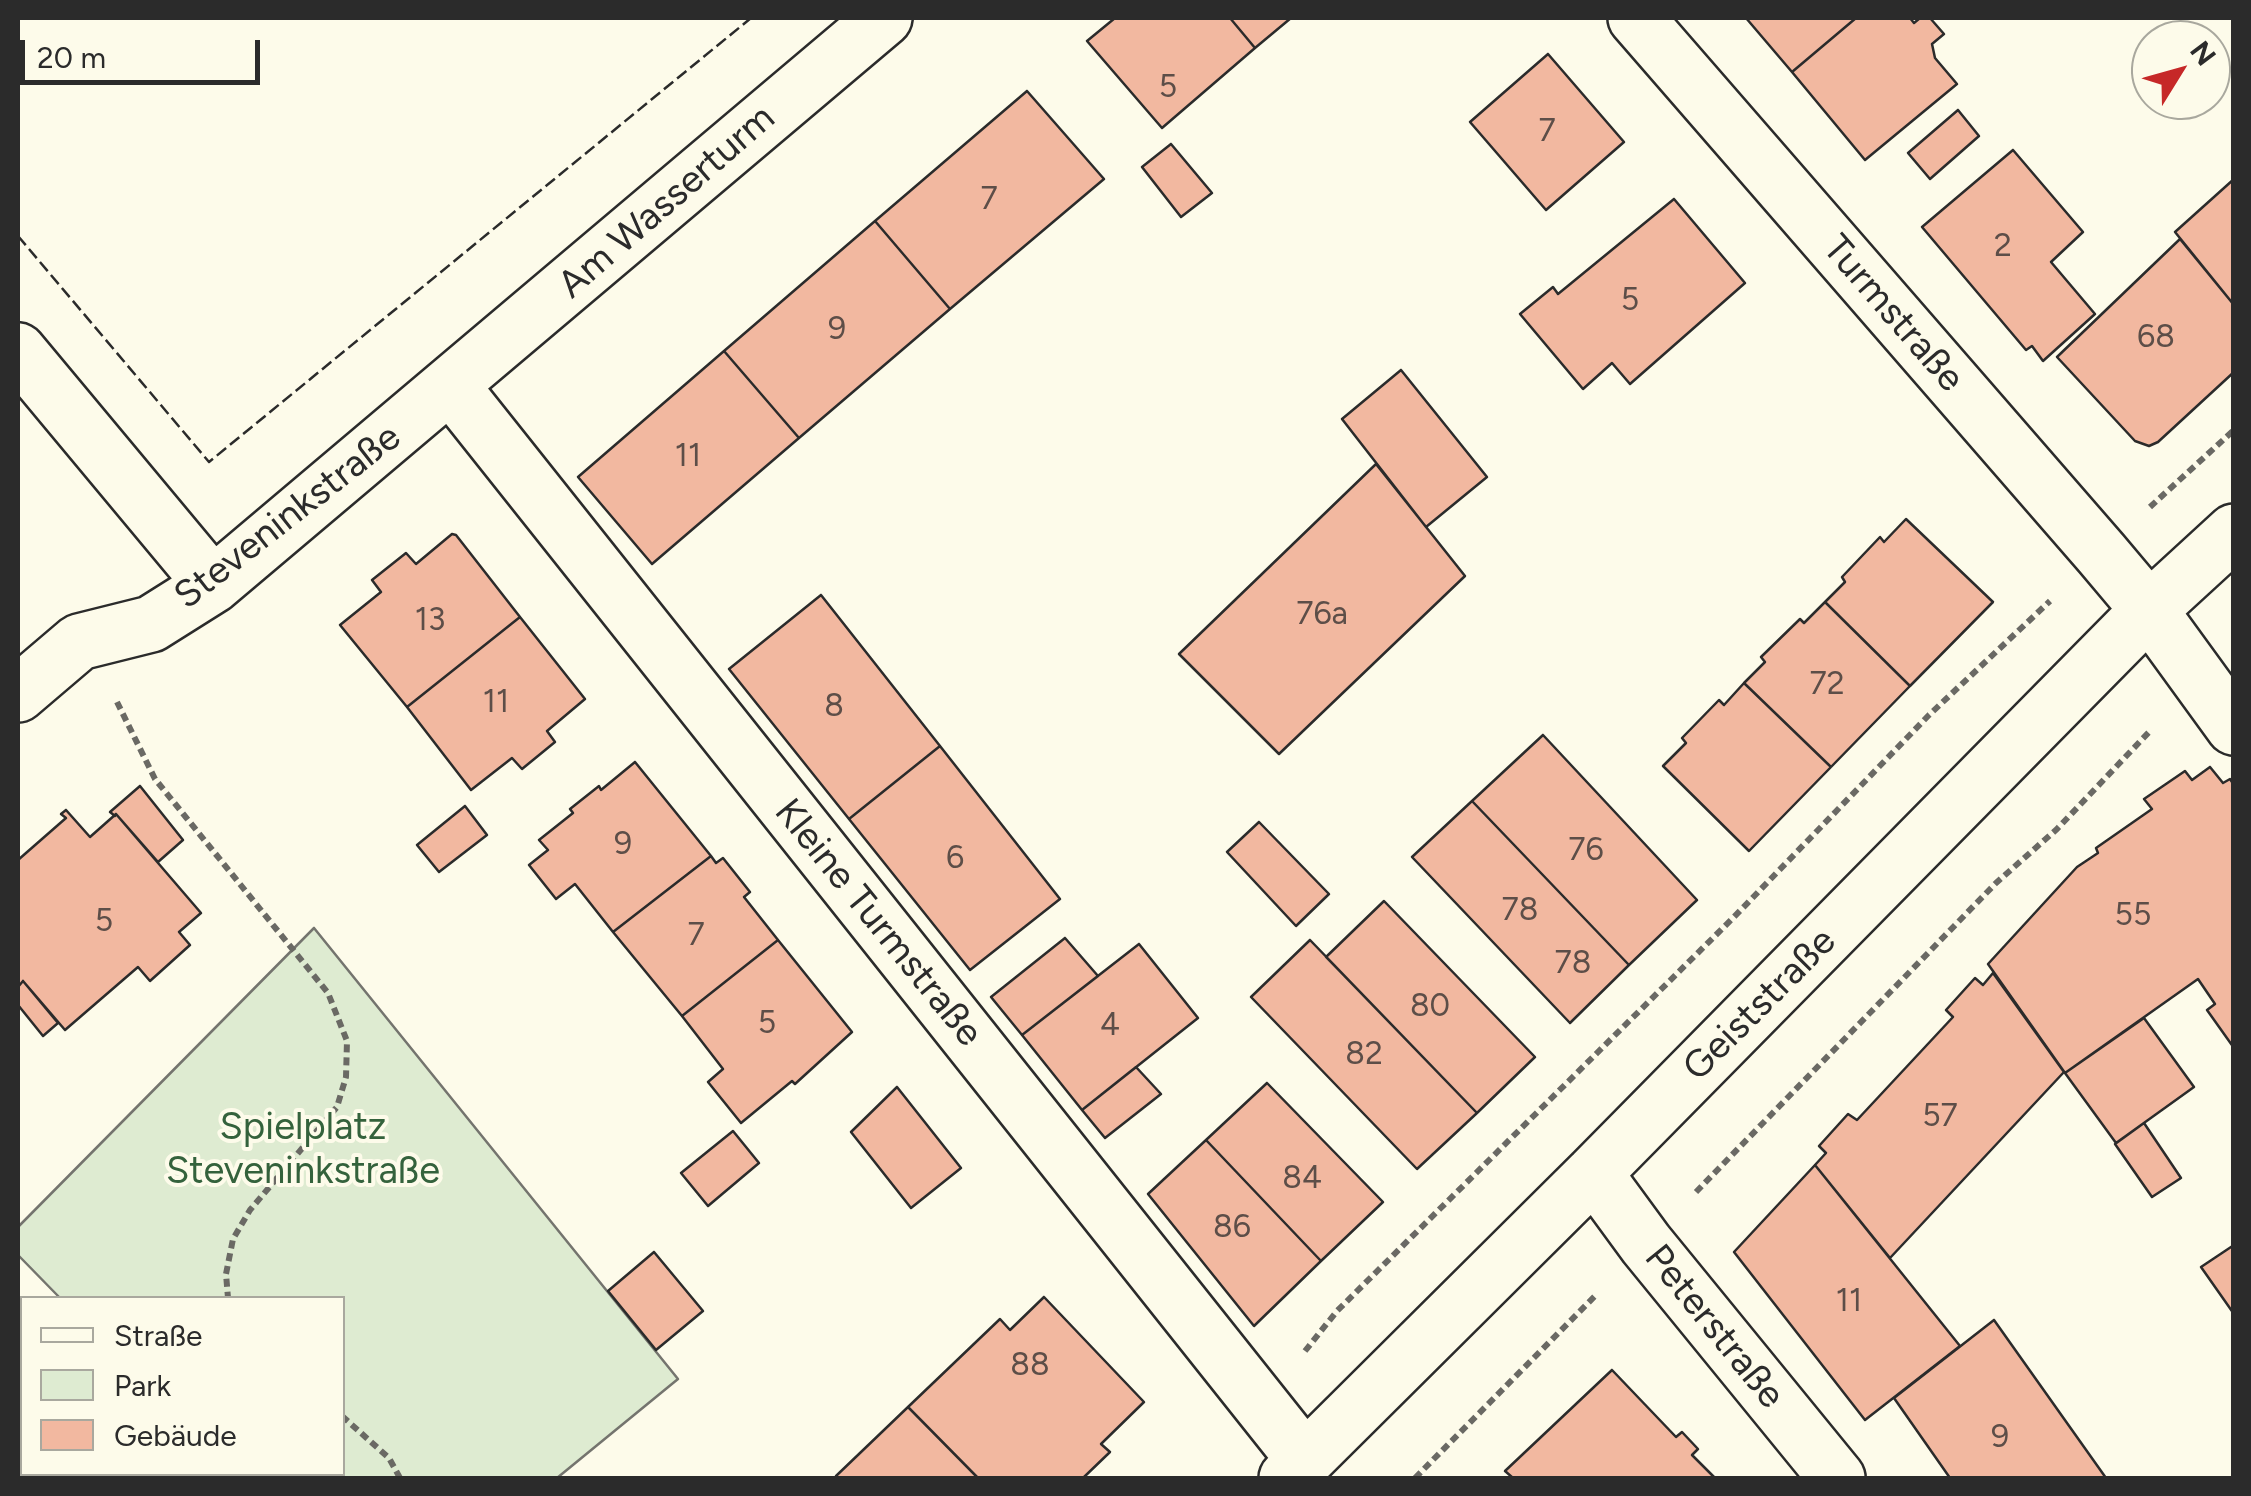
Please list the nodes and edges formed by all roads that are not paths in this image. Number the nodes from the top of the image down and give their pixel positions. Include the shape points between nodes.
1 (884, 18) edge
2 (1636, 18) edge
3 (18, 351) edge
4 (451, 386) junction
5 (2234, 532) edge
6 (213, 584) junction
7 (2149, 610) junction
8 (18, 694) edge
9 (2234, 727) edge
10 (1594, 1174) junction
11 (1296, 1469) edge
12 (1837, 1478) edge

1 - 4 street, Am Wasserturm
2 - 7 street, Turmstraße
3 - 6 street
4 - 6 street, Steveninkstraße
4 - 11 street, Kleine Turmstraße via 1268,1413
5 - 7 street, Geiststraße
6 - 8 street, Steveninkstraße via 150,624 79,642
7 - 9 street, Turmstraße
7 - 10 street, Geiststraße
10 - 11 street, Geiststraße
10 - 12 street, Peterstraße

